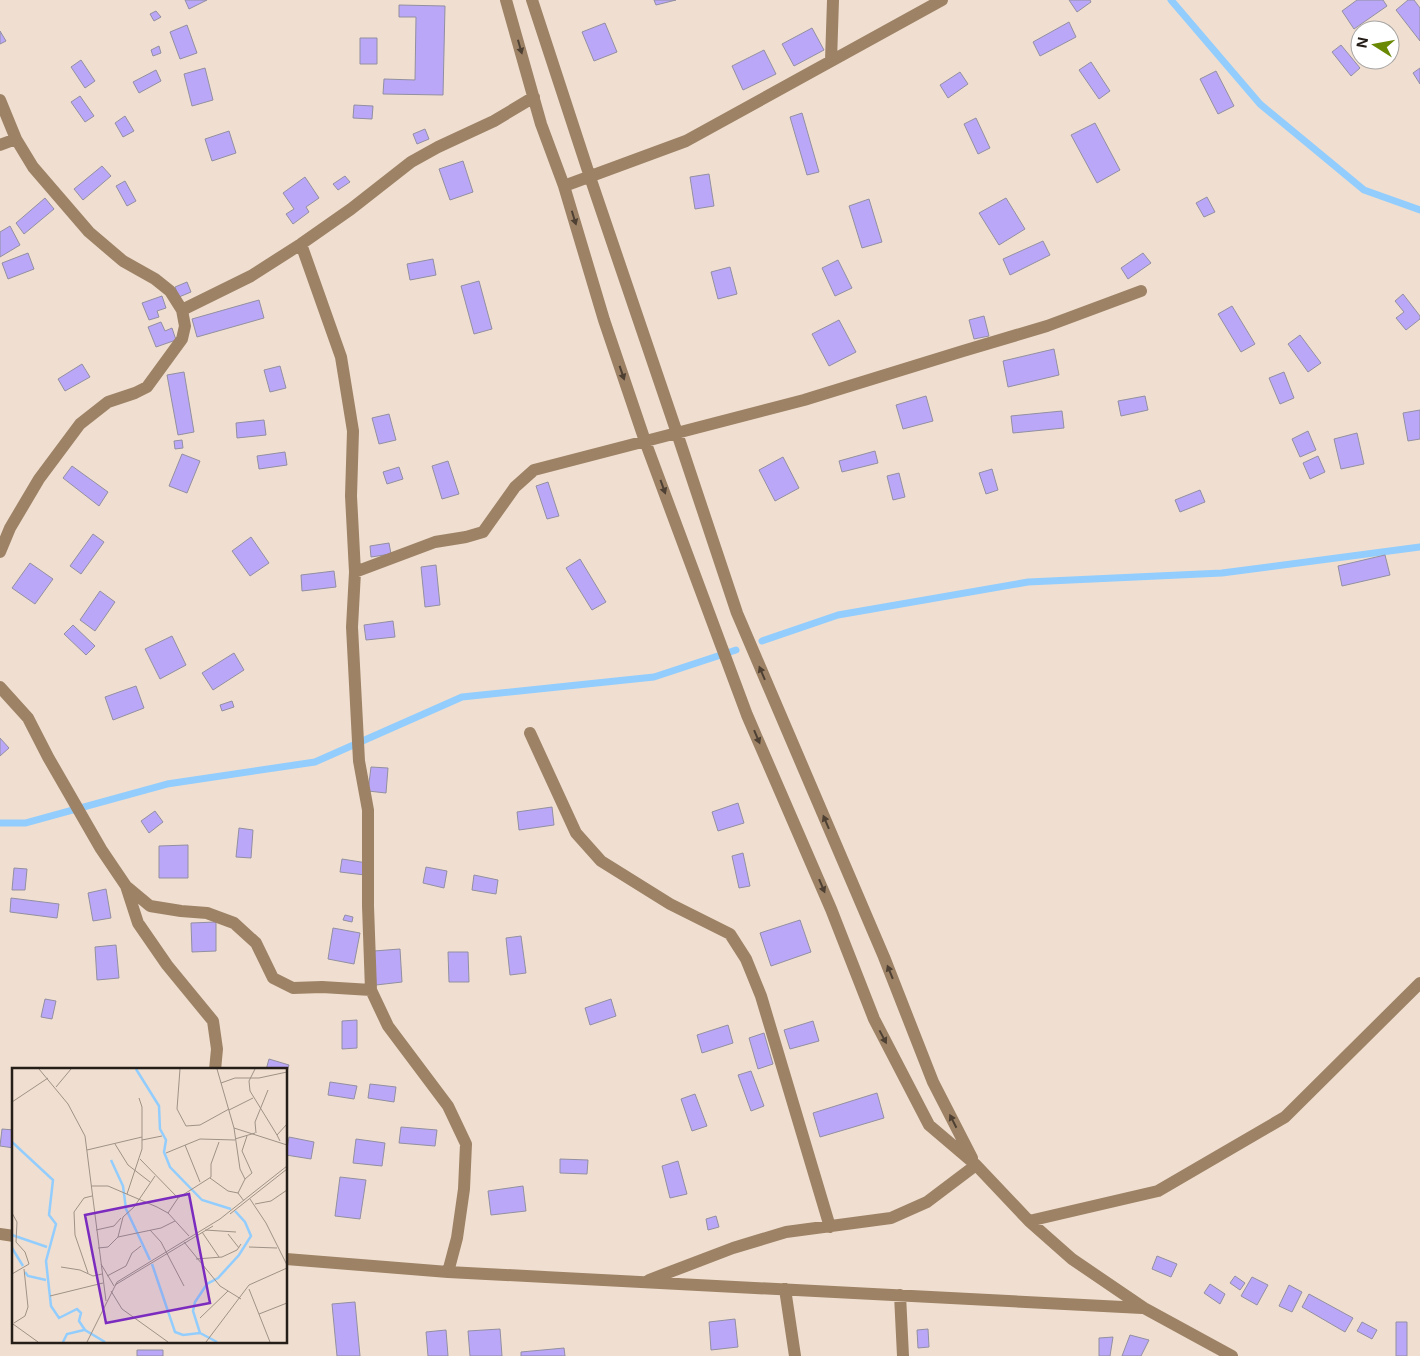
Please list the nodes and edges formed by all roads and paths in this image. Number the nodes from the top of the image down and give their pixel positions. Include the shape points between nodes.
1 (506, 0) edge
2 (532, 0) edge
3 (833, 0) edge
4 (942, 0) edge
5 (831, 61) junction
6 (534, 97) junction
7 (0, 100) edge
8 (16, 139) junction
9 (0, 145) edge
10 (590, 177) junction
11 (564, 186) junction
12 (301, 244) junction
13 (1141, 291) dead end
14 (182, 310) junction
15 (677, 433) junction
16 (646, 441) junction
17 (0, 552) edge
18 (355, 572) junction
19 (0, 687) edge
20 (530, 733) dead end
21 (126, 886) junction
22 (1420, 983) edge
23 (371, 990) junction
24 (216, 1068) edge
25 (976, 1165) junction
26 (1029, 1221) junction
27 (830, 1227) junction
28 (288, 1259) edge
29 (448, 1272) junction
30 (641, 1283) junction
31 (785, 1289) junction
32 (900, 1295) junction
33 (1144, 1308) junction
34 (795, 1356) edge
35 (903, 1356) edge
36 (1232, 1356) edge

1 -> 6 street
2 - 10 street
3 - 5 street
4 - 5 street
5 - 10 street via 686,141
6 - 11 street
6 - 12 street via 494,121 411,162
7 - 8 street
8 - 9 street
8 - 14 street via 33,167 89,232 123,261 170,291
10 - 11 street
10 - 15 street
11 -> 16 street via 604,320
12 - 14 street via 251,276
12 - 18 street via 341,357 354,431 351,496
13 - 15 street via 1047,326 804,400
14 - 17 street via 185,326 182,339 167,361 147,387 108,402 80,424 40,479 10,528
15 - 16 street
25 -> 15 street via 933,1082 884,957 736,613
16 - 18 street via 534,470 516,487 483,532 435,542
16 -> 25 street via 747,714 832,909 874,1019 929,1125
18 - 23 street via 352,627 358,761 368,810
19 - 21 street via 28,718 101,850
20 - 27 street via 576,833 601,861 670,904 730,934 746,958 761,996
21 - 23 street via 150,906 207,913 234,923 256,943 272,978 293,988
21 - 24 street via 138,923 213,1021
22 - 26 street via 1285,1117 1158,1190
23 - 29 street via 388,1026 448,1106 466,1144 464,1189
25 - 26 street
25 - 27 street via 927,1202 892,1218
26 - 33 street via 1072,1259
27 - 30 street via 786,1232 732,1248
28 - 29 street
29 - 30 street
30 - 31 street
31 - 32 street
31 - 34 street
32 - 33 street
32 - 35 street
33 - 36 street

